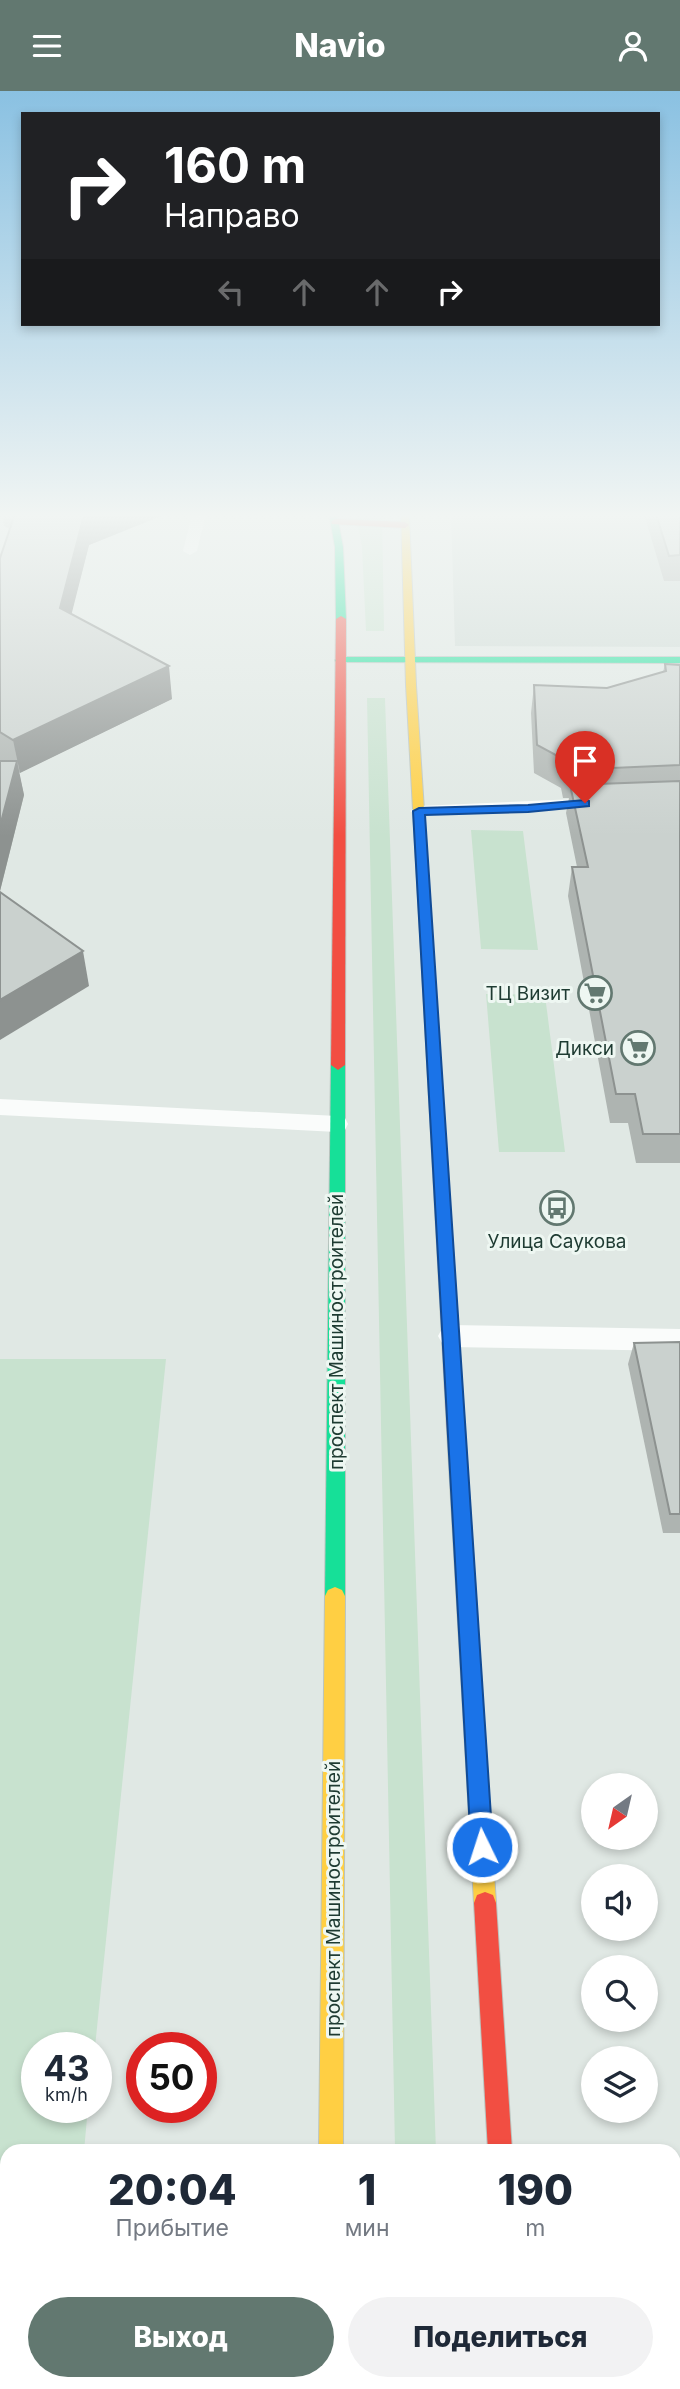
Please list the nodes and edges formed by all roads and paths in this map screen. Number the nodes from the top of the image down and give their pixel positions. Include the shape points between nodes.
1 (340, 621) edge
2 (409, 621) edge
3 (340, 660) junction
4 (680, 660) edge
5 (411, 661) junction
6 (622, 803) edge
7 (419, 811) junction
8 (0, 1107) edge
9 (337, 1124) junction
10 (451, 1336) junction
11 (680, 1340) edge
12 (331, 2144) edge
13 (500, 2144) edge

1 - 3 main road, проспект Машиностроителей
2 - 5 main road
3 - 5 main road
3 - 9 main road, проспект Машиностроителей
4 - 5 main road
5 - 7 main road
6 - 7 lane
7 - 10 main road
8 - 9 lane
9 - 12 main road, проспект Машиностроителей
10 - 11 lane
10 - 13 main road

